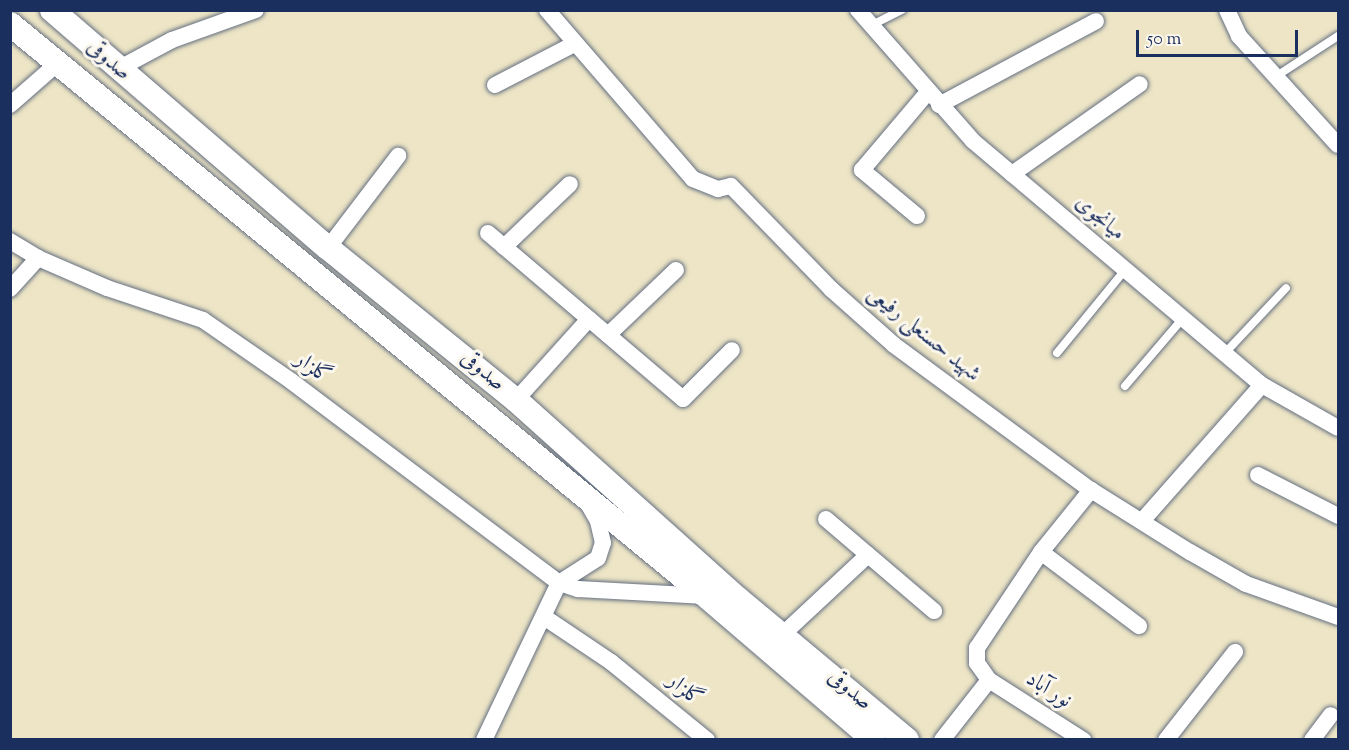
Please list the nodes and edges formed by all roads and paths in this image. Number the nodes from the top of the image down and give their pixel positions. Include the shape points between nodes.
1 (52, 10) edge
2 (256, 10) edge
3 (547, 10) edge
4 (858, 10) edge
5 (902, 10) edge
6 (1227, 10) edge
7 (1096, 21) dead end
8 (10, 24) edge
9 (872, 26) junction
10 (1338, 36) edge
11 (86, 42) junction
12 (574, 44) junction
13 (58, 63) junction
14 (118, 69) junction
15 (1274, 77) junction
16 (1140, 84) dead end
17 (495, 85) dead end
18 (93, 91) junction
19 (927, 92) junction
20 (10, 105) edge
21 (939, 105) junction
22 (1337, 141) edge
23 (398, 156) dead end
24 (1012, 174) junction
25 (570, 184) dead end
26 (917, 216) dead end
27 (488, 233) dead end
28 (10, 241) edge
29 (504, 247) junction
30 (328, 248) junction
31 (39, 258) junction
32 (676, 270) dead end
33 (1125, 270) junction
34 (1286, 288) dead end
35 (10, 289) edge
36 (1183, 318) junction
37 (589, 319) junction
38 (608, 335) junction
39 (732, 350) dead end
40 (1057, 353) dead end
41 (1225, 353) junction
42 (1262, 385) junction
43 (1125, 386) dead end
44 (516, 400) junction
45 (1338, 428) edge
46 (1258, 476) dead end
47 (1091, 490) junction
48 (581, 493) junction
49 (1335, 508) edge
50 (826, 519) dead end
51 (1142, 522) junction
52 (1041, 552) junction
53 (868, 555) junction
54 (559, 583) junction
55 (706, 596) junction
56 (934, 611) dead end
57 (544, 617) junction
58 (1338, 617) edge
59 (1139, 626) dead end
60 (781, 636) junction
61 (1235, 652) dead end
62 (989, 680) junction
63 (1331, 715) dead end
64 (484, 740) edge
65 (707, 740) edge
66 (874, 740) edge
67 (907, 740) edge
68 (942, 740) edge
69 (1083, 740) edge
70 (1166, 740) edge
71 (1312, 740) edge

1 - 11 main road, صدوقی
2 - 14 street via 172,40
3 - 12 street, شهید حسنعلی رفیعی
4 - 9 street, میانجوی
5 - 9 lane
6 - 15 street via 1239,36
7 - 21 street
8 - 13 main road, صدوقی
9 - 19 street, میانجوی
10 - 15 lane
11 - 13 main road
11 - 14 main road, صدوقی
12 - 17 street
12 - 47 street, شهید حسنعلی رفیعی via 693,179 718,189 731,186 831,289 894,345
13 - 18 main road, صدوقی
13 - 20 street
14 - 18 main road
14 - 30 main road, صدوقی
15 - 22 street
16 - 24 street
18 - 48 main road, صدوقی
19 - 21 street, میانجوی
19 - 26 street via 862,170
21 - 24 street, میانجوی
23 - 30 street
24 - 33 street, میانجوی
25 - 29 street
27 - 29 street
28 - 31 street, گلزار
29 - 37 street
30 - 44 main road, صدوقی
31 - 35 street
31 - 54 street, گلزار via 107,288 203,320 291,381
32 - 38 street
33 - 36 street, میانجوی
33 - 40 lane
34 - 41 lane
36 - 41 street, میانجوی
36 - 43 lane
37 - 38 street
37 - 44 street
38 - 39 street via 683,399
41 - 42 street, میانجوی
42 - 45 street, میانجوی
42 - 51 street
44 - 60 main road, صدوقی
46 - 49 street
47 - 51 street, شهید حسنعلی رفیعی
47 - 52 street
48 - 54 street via 598,521 603,543 598,558
48 - 55 main road, صدوقی
50 - 53 street
51 - 58 street, شهید حسنعلی رفیعی via 1246,584
52 - 59 street
52 - 62 street via 976,648 977,663
53 - 56 street
53 - 60 street
54 - 55 street via 578,589
54 - 57 street
55 - 66 main road, صدوقی
57 - 64 street
57 - 65 street, گلزار via 611,662
60 - 67 main road, صدوقی
61 - 70 street
62 - 68 street
62 - 69 street, نور آباد
63 - 71 street

